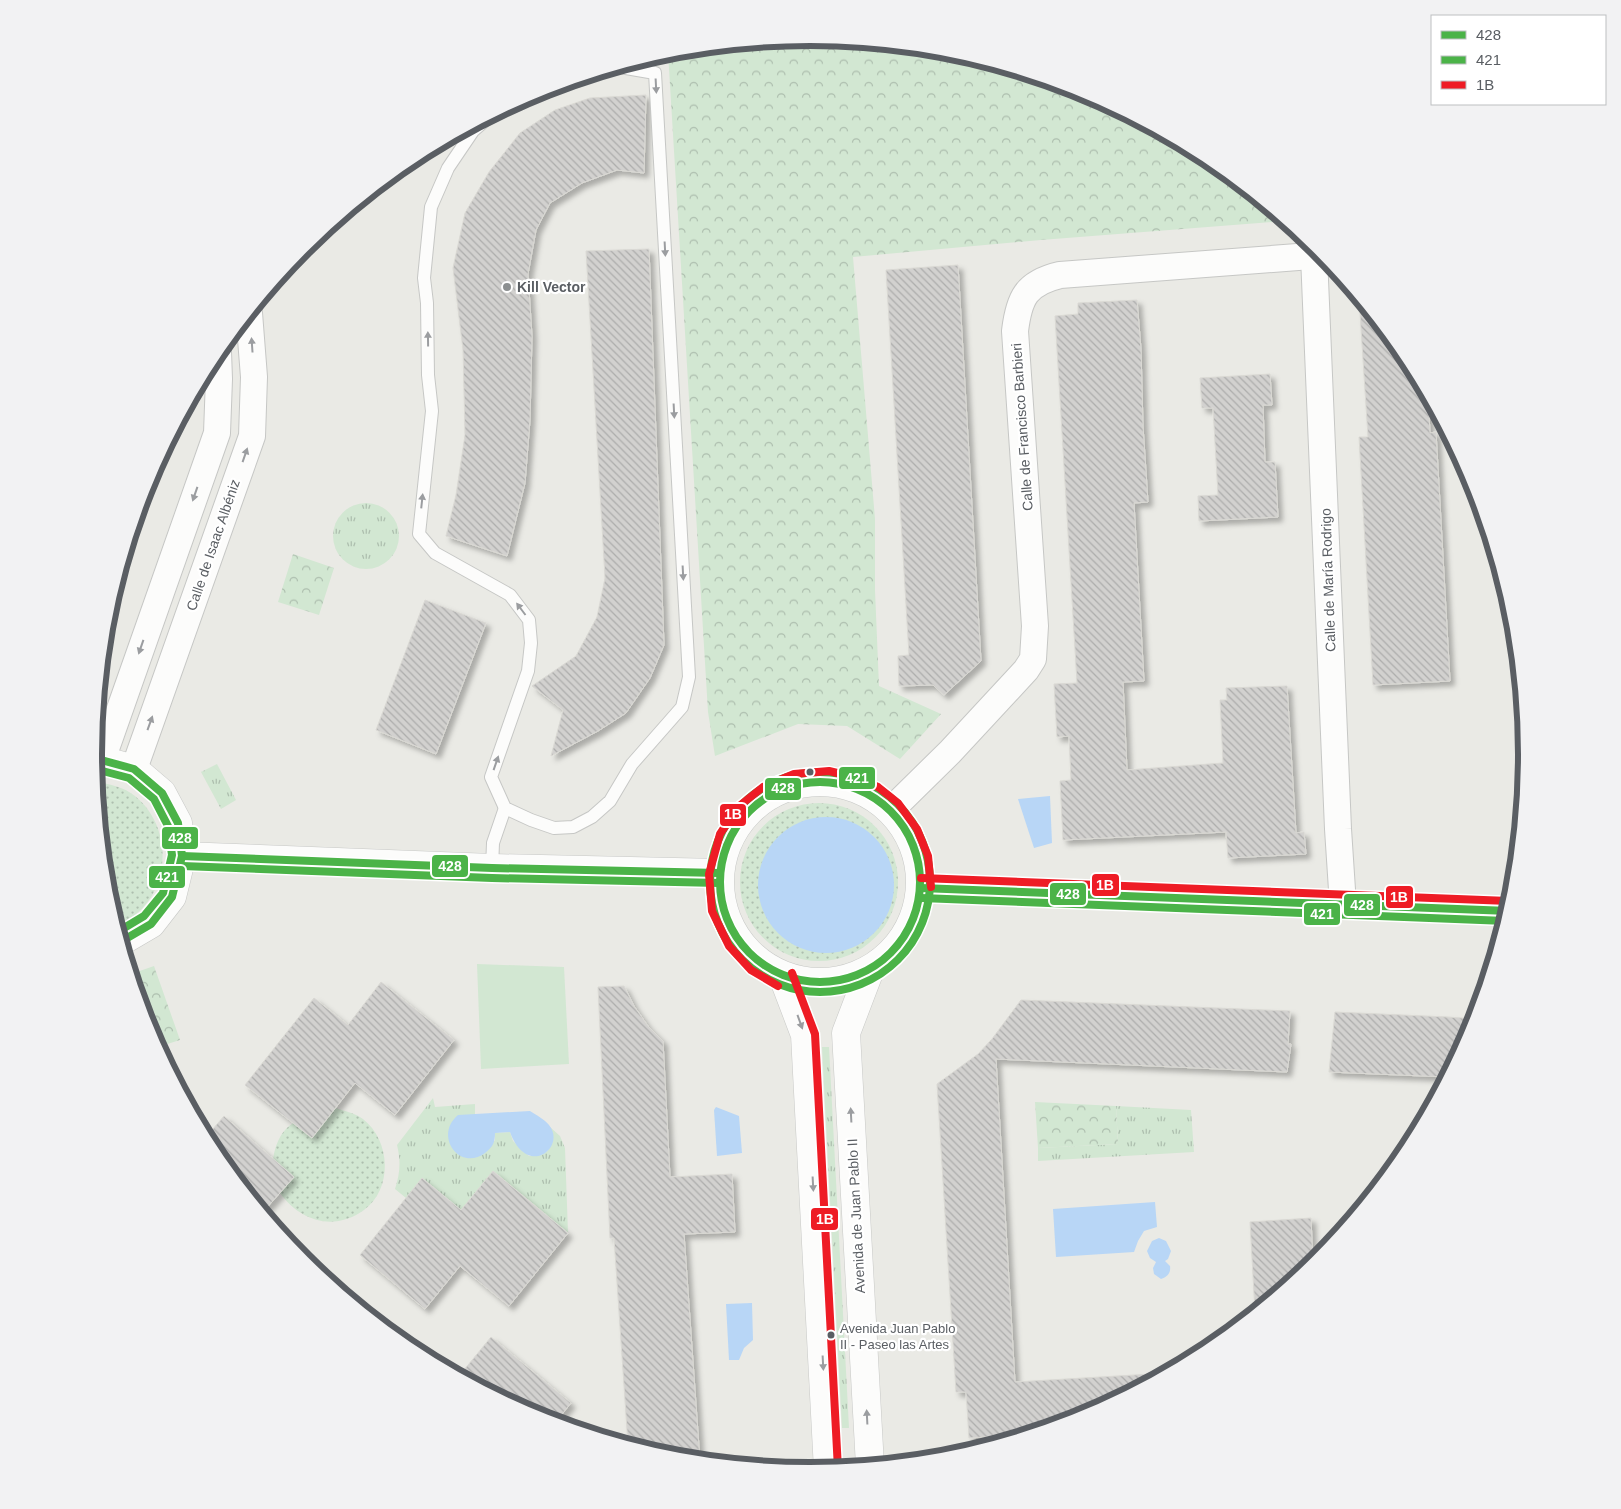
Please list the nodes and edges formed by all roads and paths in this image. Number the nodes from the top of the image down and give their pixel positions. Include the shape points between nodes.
1 (633, 69) edge
2 (472, 132) edge
3 (1313, 256) edge
4 (1319, 263) edge
5 (251, 321) edge
6 (219, 366) edge
7 (102, 747) edge
8 (102, 760) edge
9 (134, 769) junction
10 (505, 808) junction
11 (891, 810) junction
12 (182, 856) junction
13 (492, 868) junction
14 (719, 873) junction
15 (921, 888) junction
16 (1343, 905) junction
17 (1501, 911) edge
18 (126, 939) edge
19 (870, 970) junction
20 (784, 976) junction
21 (870, 1460) edge
22 (828, 1462) edge

1 -> 10 lane via 655,73 688,677 682,707 632,764 610,801 592,817 573,827 554,828
10 -> 2 lane via 491,777 528,671 529,620 510,595 435,553 419,534 432,411 424,278 431,206 448,168
3 - 11 street, Calle de Francisco Barbieri via 1060,276 1044,279 1030,288 1022,300 1015,331 1035,626 1033,659 956,745
4 - 16 street, Calle de María Rodrigo
9 -> 5 street, Calle de Isaac Albéniz via 252,436 254,377
6 -> 7 street via 217,433
8 - 9 main road
9 - 12 main road via 162,793 178,822
10 - 13 lane via 493,843
11 - 14 main road via 873,796 851,786 829,781 798,784 768,795 746,813 728,840
11 - 15 main road via 908,832 918,858
12 - 13 main road
12 - 18 main road via 172,897 151,924
13 - 14 main road
14 - 20 main road via 722,908 738,941 758,962
15 - 16 main road
15 - 19 main road via 915,918 904,939 888,957
16 - 17 main road
19 - 20 main road via 848,980 818,984
21 -> 19 main road, Avenida de Juan Pablo II via 846,1033
20 -> 22 main road via 805,1036

